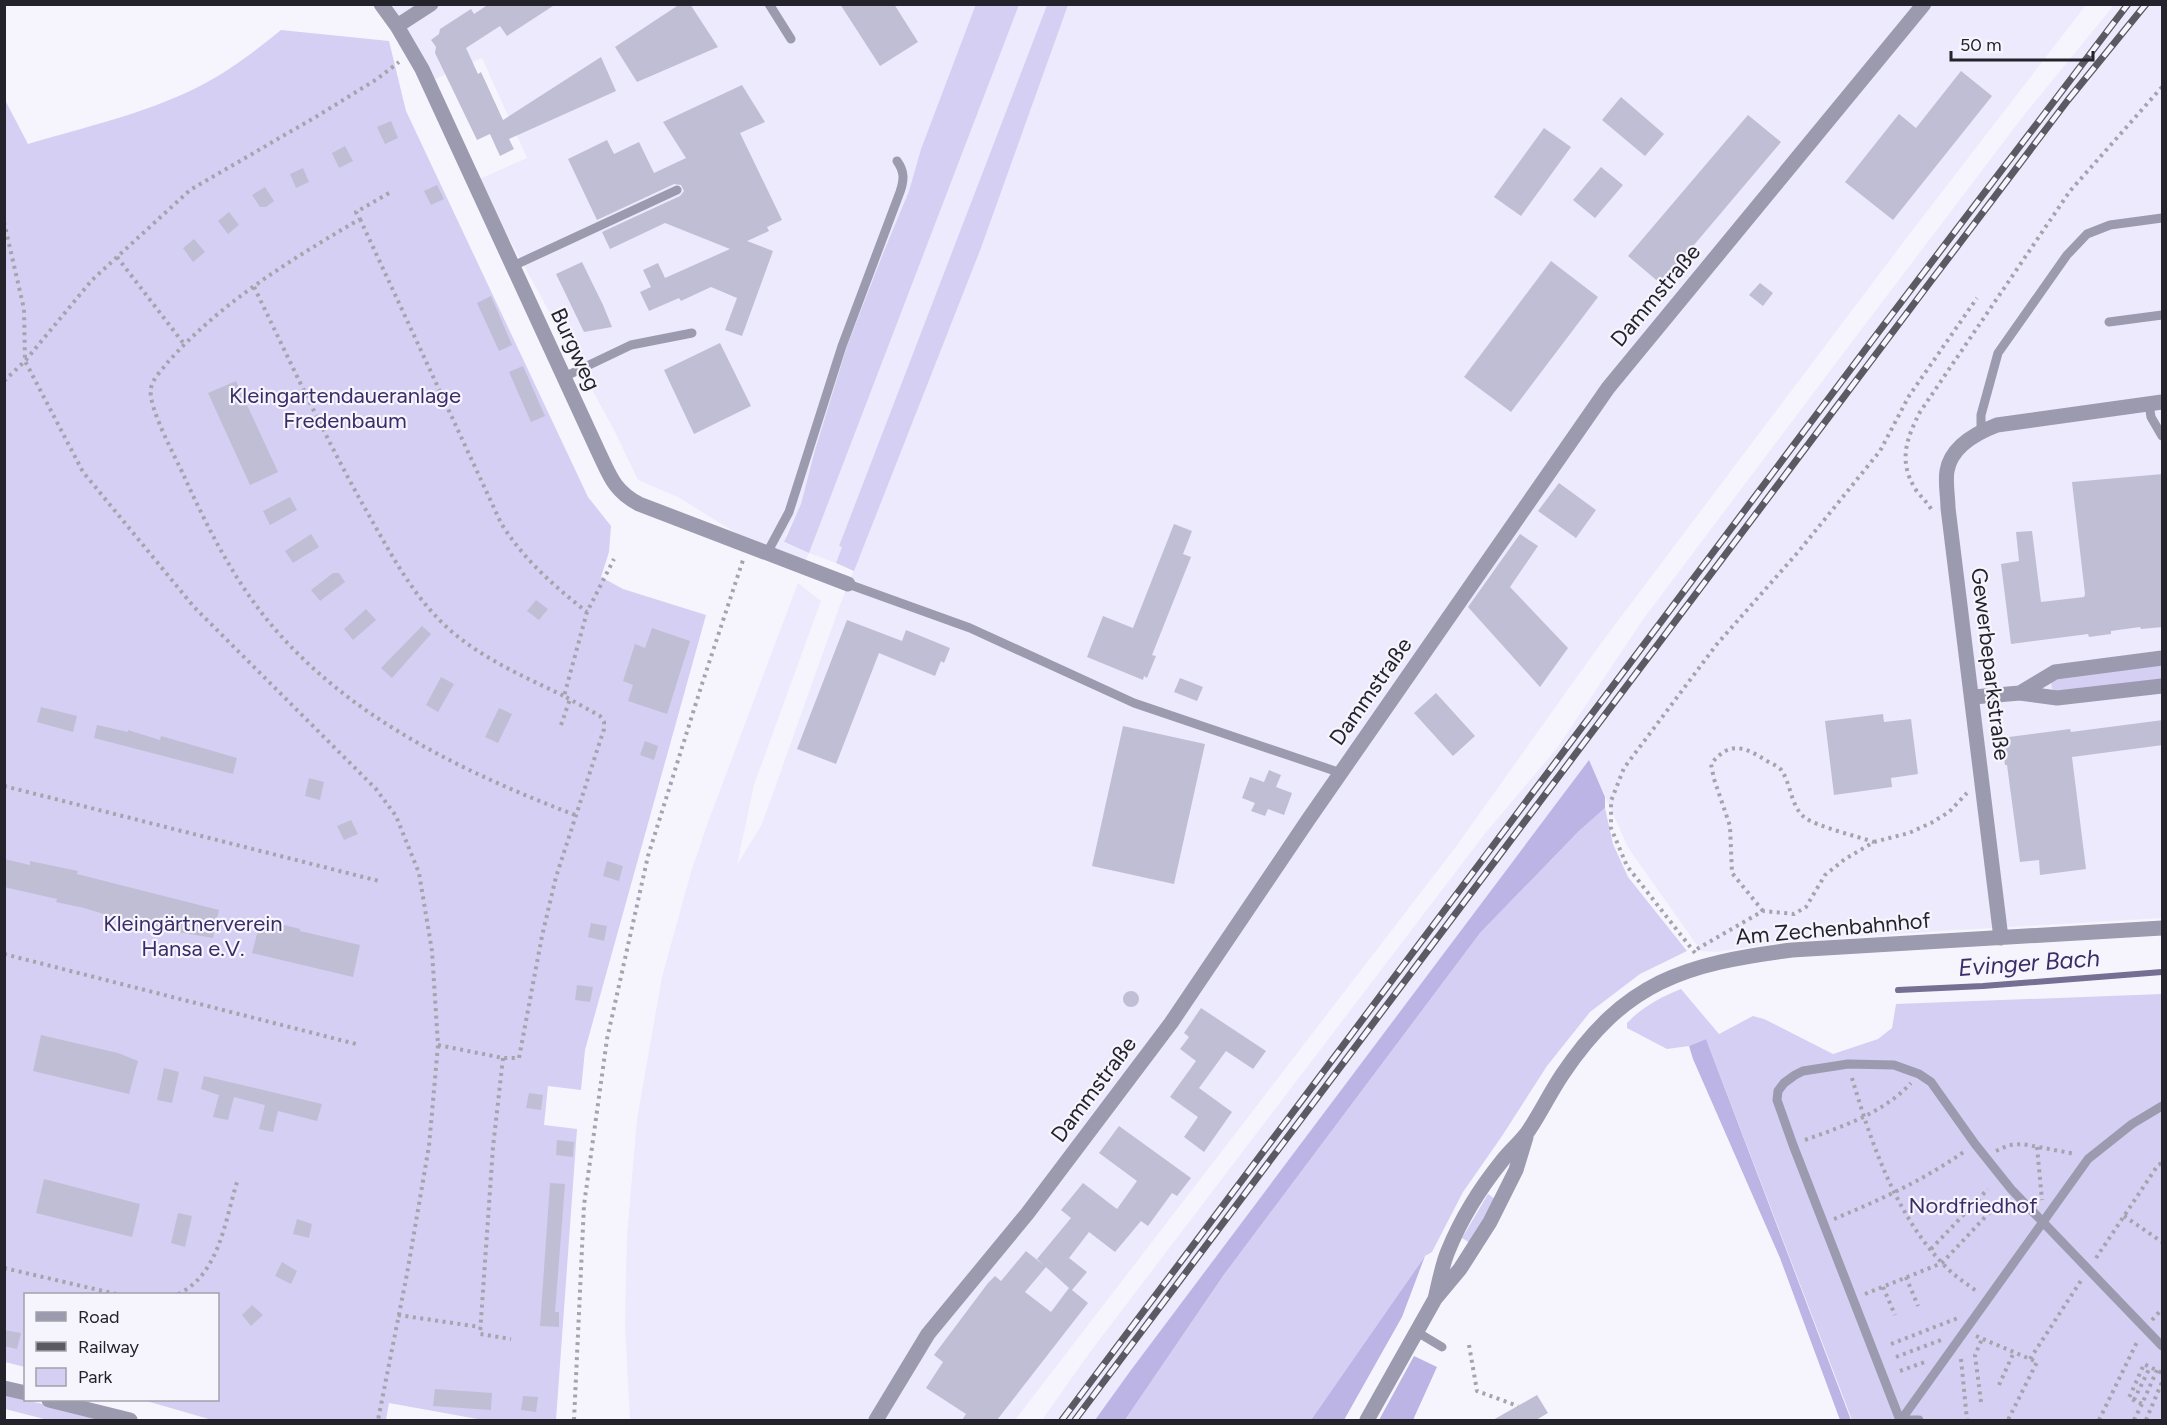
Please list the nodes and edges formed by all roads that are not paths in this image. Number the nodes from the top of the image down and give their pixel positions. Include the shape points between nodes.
1 (381, 4) edge
2 (431, 4) edge
3 (769, 4) edge
4 (1924, 4) edge
5 (397, 26) junction
6 (791, 39) dead end
7 (897, 161) dead end
8 (677, 190) dead end
9 (2163, 218) edge
10 (513, 266) junction
11 (2163, 315) edge
12 (2109, 322) dead end
13 (692, 333) dead end
14 (564, 377) junction
15 (2156, 403) edge
16 (1982, 431) junction
17 (2163, 436) edge
18 (767, 553) junction
19 (848, 584) joint
20 (2163, 658) edge
21 (2163, 686) edge
22 (2020, 693) junction
23 (1973, 698) junction
24 (1341, 773) junction
25 (2163, 928) edge
26 (2001, 938) junction
27 (2163, 1106) edge
28 (1528, 1132) junction
29 (2044, 1222) junction
30 (1435, 1299) junction
31 (1416, 1332) junction
32 (2163, 1346) edge
33 (1442, 1347) dead end
34 (4, 1388) edge
35 (24, 1393) edge
36 (53, 1401) edge
37 (130, 1420) edge
38 (876, 1420) edge
39 (1367, 1420) edge
40 (1901, 1420) edge
41 (1908, 1420) edge
42 (1920, 1420) edge

1 - 5 street, Burgweg
2 - 5 street
3 - 6 lane
4 - 24 street, Dammstraße via 1608,388
5 - 10 street, Burgweg via 427,78
7 - 18 lane via 904,180 842,346 789,512
8 - 10 lane
9 - 16 lane via 2110,225 2087,234 2067,255 1998,353 1982,415
10 - 14 street, Burgweg
11 - 12 lane
13 - 14 lane via 631,345
14 - 18 street, Burgweg via 609,473 624,496
15 - 16 street, Gewerbeparkstraße via 1997,425
15 - 17 lane via 2151,417
16 - 23 street, Gewerbeparkstraße via 1957,449 1947,470 1948,508
18 - 19 street, Burgweg
19 - 24 lane via 970,628 1134,703
20 - 22 street via 2055,672
21 - 22 street via 2057,698
22 - 23 street
23 - 26 street, Gewerbeparkstraße
24 - 38 street, Dammstraße via 1171,1023 1027,1214 928,1334
25 - 26 street
26 - 28 street, Am Zechenbahnhof via 1792,950 1746,956 1681,972 1619,1008 1594,1033 1562,1075
27 - 29 lane via 2088,1160
28 - 30 street, Am Zechenbahnhof via 1516,1170 1490,1222
28 - 30 street, Am Zechenbahnhof via 1476,1198 1448,1251
29 - 32 lane
29 - 40 lane
29 - 40 lane via 2011,1189 1931,1082 1919,1074 1894,1065 1848,1064 1803,1071 1778,1091 1777,1100 1792,1145
30 - 31 street, Am Zechenbahnhof
31 - 33 lane
31 - 39 street, Am Zechenbahnhof
34 - 35 street
36 - 37 street
41 - 42 lane

